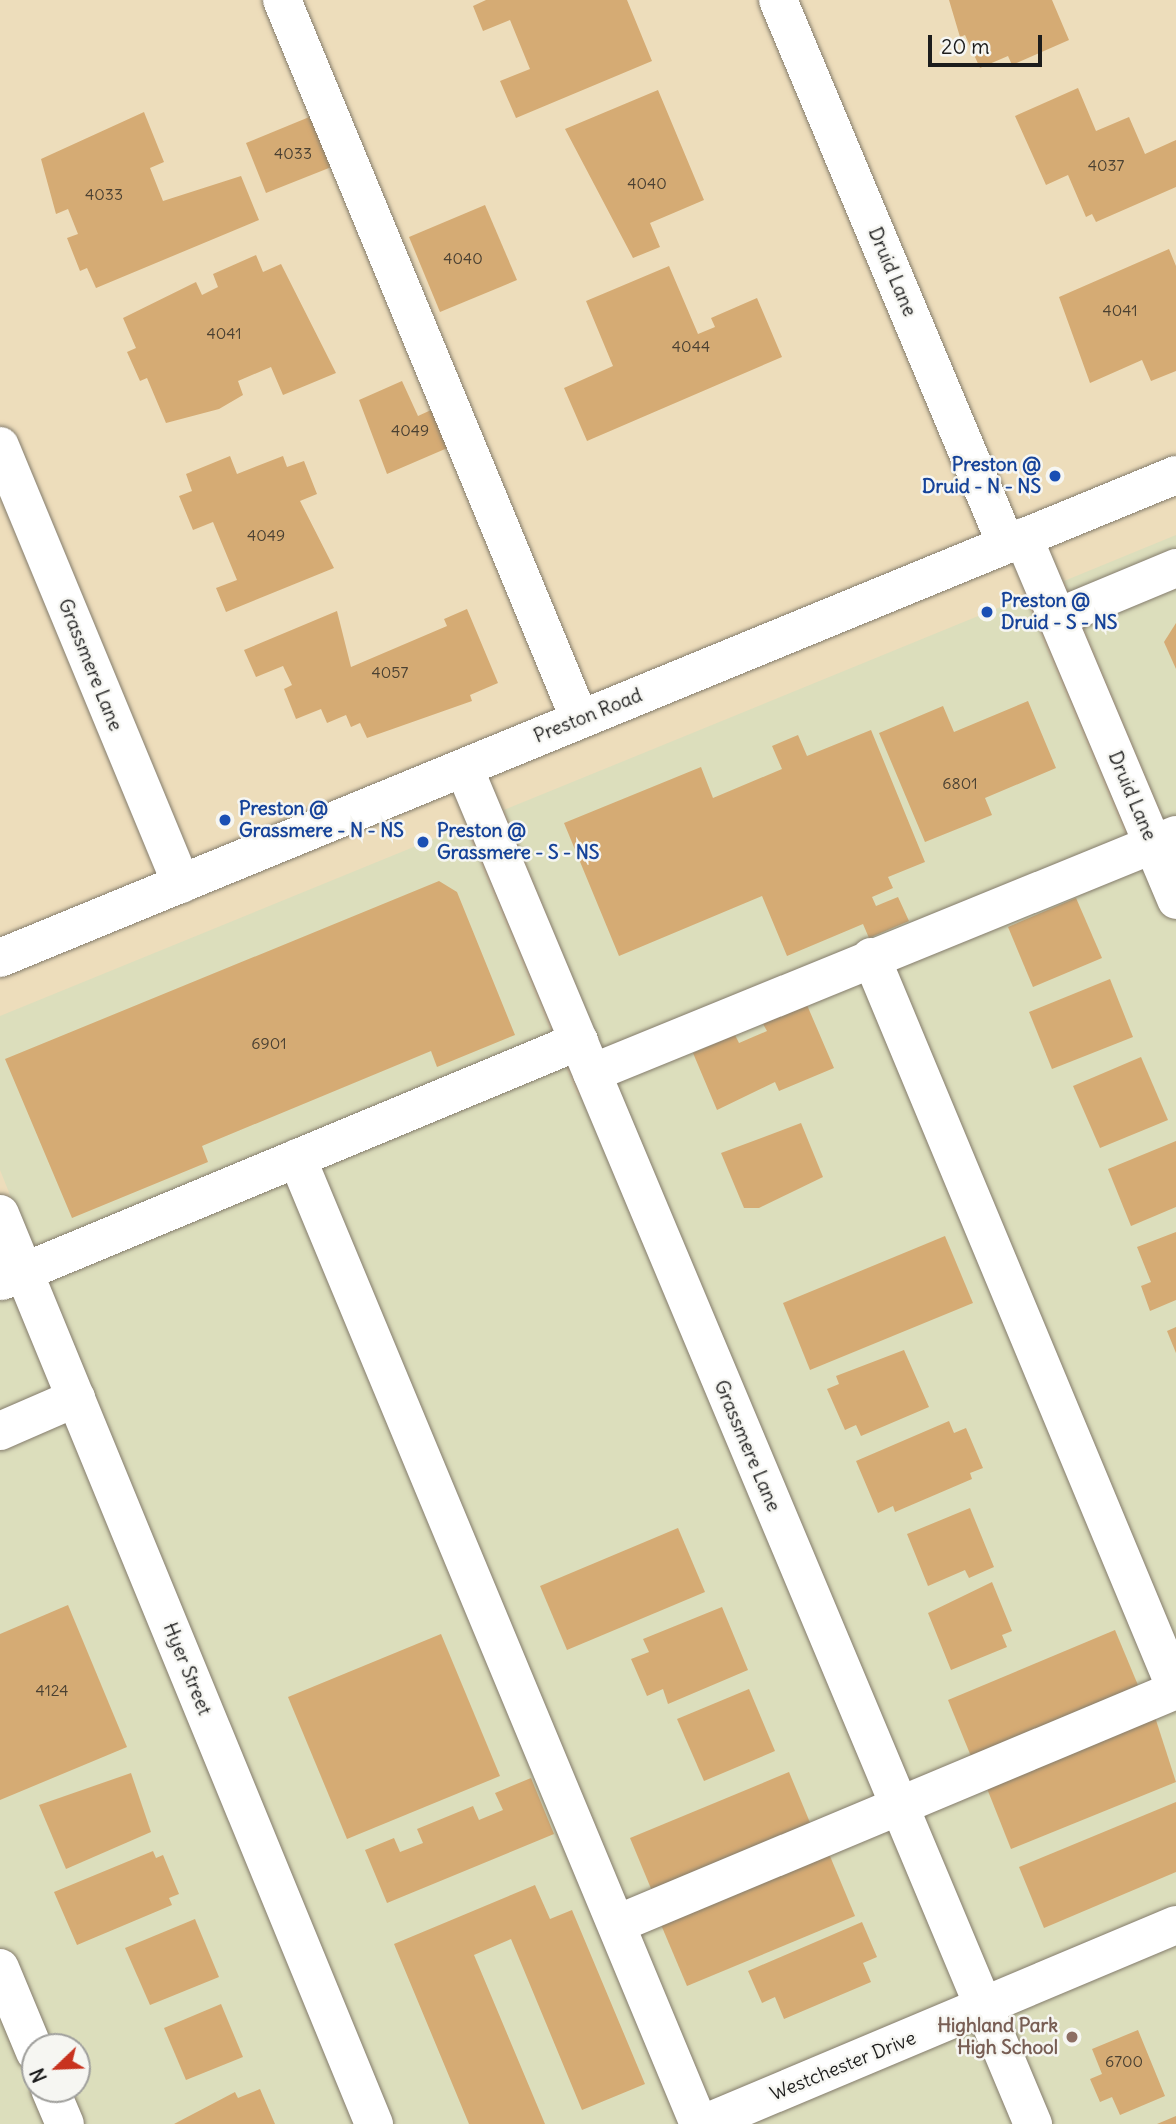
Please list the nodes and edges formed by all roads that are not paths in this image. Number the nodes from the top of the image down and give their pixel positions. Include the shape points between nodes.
1 (282, 0) edge
2 (778, 0) edge
3 (0, 446) edge
4 (1176, 475) edge
5 (1015, 541) junction
6 (1176, 568) edge
7 (1056, 618) junction
8 (580, 720) junction
9 (464, 768) junction
10 (1165, 840) edge
11 (181, 884) junction
12 (1176, 900) edge
13 (872, 957) junction
14 (0, 958) edge
15 (585, 1057) junction
16 (297, 1158) junction
17 (0, 1214) edge
18 (12, 1277) edge
19 (76, 1398) junction
20 (0, 1431) edge
21 (1176, 1689) edge
22 (898, 1809) junction
23 (617, 1924) junction
24 (1176, 1925) edge
25 (0, 1968) edge
26 (983, 2008) junction
27 (27, 2033) edge
28 (56, 2103) edge
29 (65, 2124) edge
30 (374, 2124) edge
31 (701, 2124) edge
32 (1032, 2124) edge

1 - 8 street
2 - 5 street, Druid Lane
3 - 11 street, Grassmere Lane
4 - 5 street, Preston Road
5 - 7 street, Druid Lane
5 - 8 street, Preston Road
6 - 7 street
7 - 10 street, Druid Lane
8 - 9 street, Preston Road
9 - 11 street, Preston Road
9 - 15 street, Grassmere Lane
10 - 12 street, Druid Lane
10 - 13 street
11 - 14 street, Preston Road
13 - 15 street
13 - 21 street
15 - 16 street
15 - 22 street, Grassmere Lane
16 - 18 street
16 - 23 street
17 - 18 street, Hyer Street
18 - 19 street, Hyer Street
19 - 20 street
19 - 30 street, Hyer Street
21 - 22 street
22 - 23 street
22 - 26 street, Grassmere Lane
23 - 31 street
24 - 26 street, Westchester Drive
25 - 27 street
26 - 31 street, Westchester Drive
26 - 32 street, Grassmere Lane
28 - 29 street

